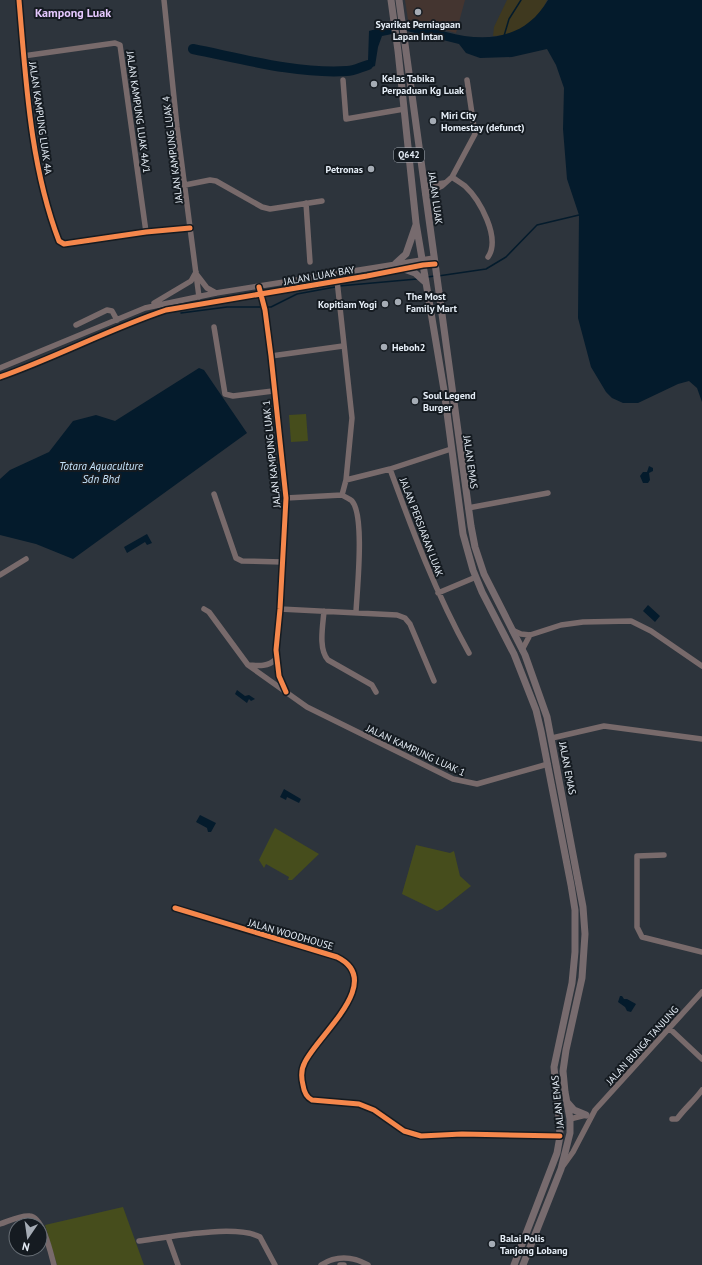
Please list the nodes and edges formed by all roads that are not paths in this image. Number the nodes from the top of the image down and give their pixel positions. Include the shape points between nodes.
1 (18, 0) edge
2 (164, 0) edge
3 (391, 0) edge
4 (399, 0) edge
5 (402, 51) junction
6 (23, 52) junction
7 (343, 80) dead end
8 (467, 80) dead end
9 (404, 109) junction
10 (452, 177) junction
11 (444, 183) junction
12 (185, 185) junction
13 (424, 186) junction
14 (425, 194) junction
15 (322, 201) dead end
16 (306, 203) junction
17 (416, 223) junction
18 (190, 228) junction
19 (146, 232) junction
20 (488, 257) dead end
21 (434, 261) junction
22 (310, 262) dead end
23 (423, 262) junction
24 (396, 263) junction
25 (404, 269) junction
26 (196, 273) junction
27 (437, 277) joint
28 (424, 279) junction
29 (337, 280) junction
30 (259, 286) junction
31 (216, 293) junction
32 (262, 294) junction
33 (199, 297) junction
34 (206, 302) junction
35 (193, 304) junction
36 (145, 308) junction
37 (116, 320) junction
38 (76, 325) dead end
39 (214, 327) dead end
40 (343, 346) junction
41 (271, 356) junction
42 (0, 368) edge
43 (0, 377) edge
44 (273, 391) junction
45 (451, 449) junction
46 (390, 469) junction
47 (346, 480) junction
48 (548, 493) dead end
49 (214, 494) dead end
50 (342, 495) junction
51 (286, 498) junction
52 (468, 508) junction
53 (26, 559) dead end
54 (282, 562) junction
55 (0, 575) edge
56 (476, 578) junction
57 (438, 593) junction
58 (204, 609) dead end
59 (280, 609) junction
60 (324, 611) junction
61 (356, 612) junction
62 (511, 629) junction
63 (530, 634) junction
64 (522, 650) junction
65 (469, 653) dead end
66 (276, 659) junction
67 (248, 665) junction
68 (702, 666) edge
69 (434, 680) dead end
70 (286, 692) junction
71 (376, 692) dead end
72 (552, 738) junction
73 (702, 739) edge
74 (548, 764) junction
75 (664, 855) dead end
76 (175, 908) dead end
77 (702, 952) edge
78 (702, 992) edge
79 (670, 1028) junction
80 (702, 1059) edge
81 (702, 1090) edge
82 (567, 1102) junction
83 (595, 1110) junction
84 (586, 1115) junction
85 (570, 1119) junction
86 (672, 1119) dead end
87 (560, 1136) junction
88 (561, 1169) junction
89 (0, 1224) edge
90 (168, 1237) junction
91 (139, 1241) dead end
92 (54, 1265) edge
93 (178, 1265) edge
94 (275, 1265) edge
95 (321, 1265) edge
96 (340, 1265) edge
97 (344, 1265) edge
98 (368, 1265) edge
99 (514, 1265) edge
100 (523, 1265) edge

1 - 6 street, JALAN KAMPUNG LUAK 4A
2 - 12 street, JALAN KAMPUNG LUAK 4
3 - 5 main road, JALAN LUAK / Q642
4 - 5 main road, JALAN LUAK / Q642
5 - 9 main road, JALAN LUAK / Q642
5 - 13 main road, JALAN LUAK / Q642
6 - 19 street, JALAN KAMPUNG LUAK 4A via 35,157 42,189 59,241 64,244
6 - 19 street, JALAN KAMPUNG LUAK 4A/1 via 115,43 120,45
7 - 9 street via 346,119
8 - 10 street via 475,134
9 - 17 main road, JALAN LUAK / Q642
10 - 11 street
10 - 20 street via 471,193 489,223 492,251
11 - 13 street
11 - 14 street
12 - 16 street via 216,181 262,208
12 - 18 street, JALAN KAMPUNG LUAK 4
13 - 14 main road, JALAN LUAK / Q642
14 - 21 main road, JALAN LUAK / Q642
15 - 16 street
16 - 22 street
17 - 23 main road, JALAN LUAK / Q642
17 - 24 main road via 406,254
18 - 19 street, JALAN KAMPUNG LUAK 4A
18 - 26 street, JALAN KAMPUNG LUAK 4
21 - 23 street, JALAN LUAK BAY
21 - 27 main road, JALAN LUAK
23 - 24 street, JALAN LUAK BAY
23 - 25 street, JALAN LUAK BAY
23 - 28 main road, JALAN LUAK
24 - 30 street, JALAN LUAK BAY
25 - 28 main road
25 - 29 street, JALAN LUAK BAY
26 - 31 street via 207,288
26 - 33 street, JALAN KAMPUNG LUAK 4
26 - 36 street via 191,281
27 - 52 main road, JALAN EMAS
28 - 45 main road, JALAN EMAS
29 - 32 street, JALAN LUAK BAY
29 - 40 street
30 - 31 street, JALAN LUAK BAY
30 - 32 street, JALAN KAMPUNG LUAK 1
31 - 33 street, JALAN LUAK BAY
32 - 34 street, JALAN LUAK BAY
32 - 41 street, JALAN KAMPUNG LUAK 1
33 - 34 street
33 - 35 street
33 - 36 street
34 - 35 street, JALAN LUAK BAY
35 - 43 street via 138,320
36 - 37 street
37 - 38 street via 112,311 107,310
37 - 42 street
39 - 44 street via 225,394 233,396
40 - 41 street
40 - 47 street via 352,418
41 - 44 street, JALAN KAMPUNG LUAK 1
44 - 51 street, JALAN KAMPUNG LUAK 1
45 - 46 street
45 - 56 main road, JALAN EMAS via 463,534
46 - 47 street
46 - 57 street, JALAN PERSIARAN LUAK
47 - 50 street
48 - 52 street
49 - 54 street via 236,558 242,561
50 - 51 street
50 - 61 street via 352,501 357,511 359,529
51 - 54 street, JALAN KAMPUNG LUAK 1
52 - 62 main road, JALAN EMAS via 475,547 484,574
53 - 55 street
54 - 59 street, JALAN KAMPUNG LUAK 1
56 - 57 street, JALAN PERSIARAN LUAK
56 - 74 main road, JALAN EMAS via 524,676 538,717
57 - 65 street, JALAN PERSIARAN LUAK
58 - 67 street, JALAN KAMPUNG LUAK 1 via 209,612
59 - 60 street
59 - 66 street, JALAN KAMPUNG LUAK 1
60 - 61 street
60 - 71 street via 324,656 372,685
61 - 69 street via 397,615 405,618
62 - 63 street
62 - 64 main road, JALAN EMAS
63 - 64 street
63 - 68 street via 583,622 631,621 651,631
64 - 72 main road, JALAN EMAS via 541,697
66 - 67 street via 271,664
66 - 70 street, JALAN KAMPUNG LUAK 1 via 279,676
67 - 70 street, JALAN KAMPUNG LUAK 1
70 - 74 street, JALAN KAMPUNG LUAK 1 via 307,707 462,782 477,784
72 - 73 street via 604,726
72 - 82 main road, JALAN EMAS via 578,875 585,934 582,978 564,1060 563,1083
74 - 87 main road, JALAN EMAS via 571,885 576,929 572,983 554,1067
75 - 77 street via 637,854 637,927 640,935
76 - 87 street, JALAN WOODHOUSE via 336,957 345,961 351,968 354,987 348,1001 302,1068 304,1089 308,1098 359,1104 374,1110 404,1132 421,1136
78 - 79 street, JALAN BUNGA TANJUNG
79 - 80 street
79 - 83 street, JALAN BUNGA TANJUNG
81 - 86 street via 677,1119
82 - 84 main road via 574,1110
82 - 85 main road, JALAN EMAS
83 - 84 street
83 - 88 street
84 - 85 street
85 - 87 main road via 563,1124
85 - 88 main road, JALAN EMAS via 567,1150
87 - 99 main road, JALAN EMAS via 551,1171
88 - 100 main road, JALAN EMAS
89 - 92 street via 19,1217 29,1216 37,1219
90 - 91 street
90 - 93 street
90 - 94 street via 201,1232 248,1233 260,1237
95 - 98 street via 343,1257
96 - 97 street

